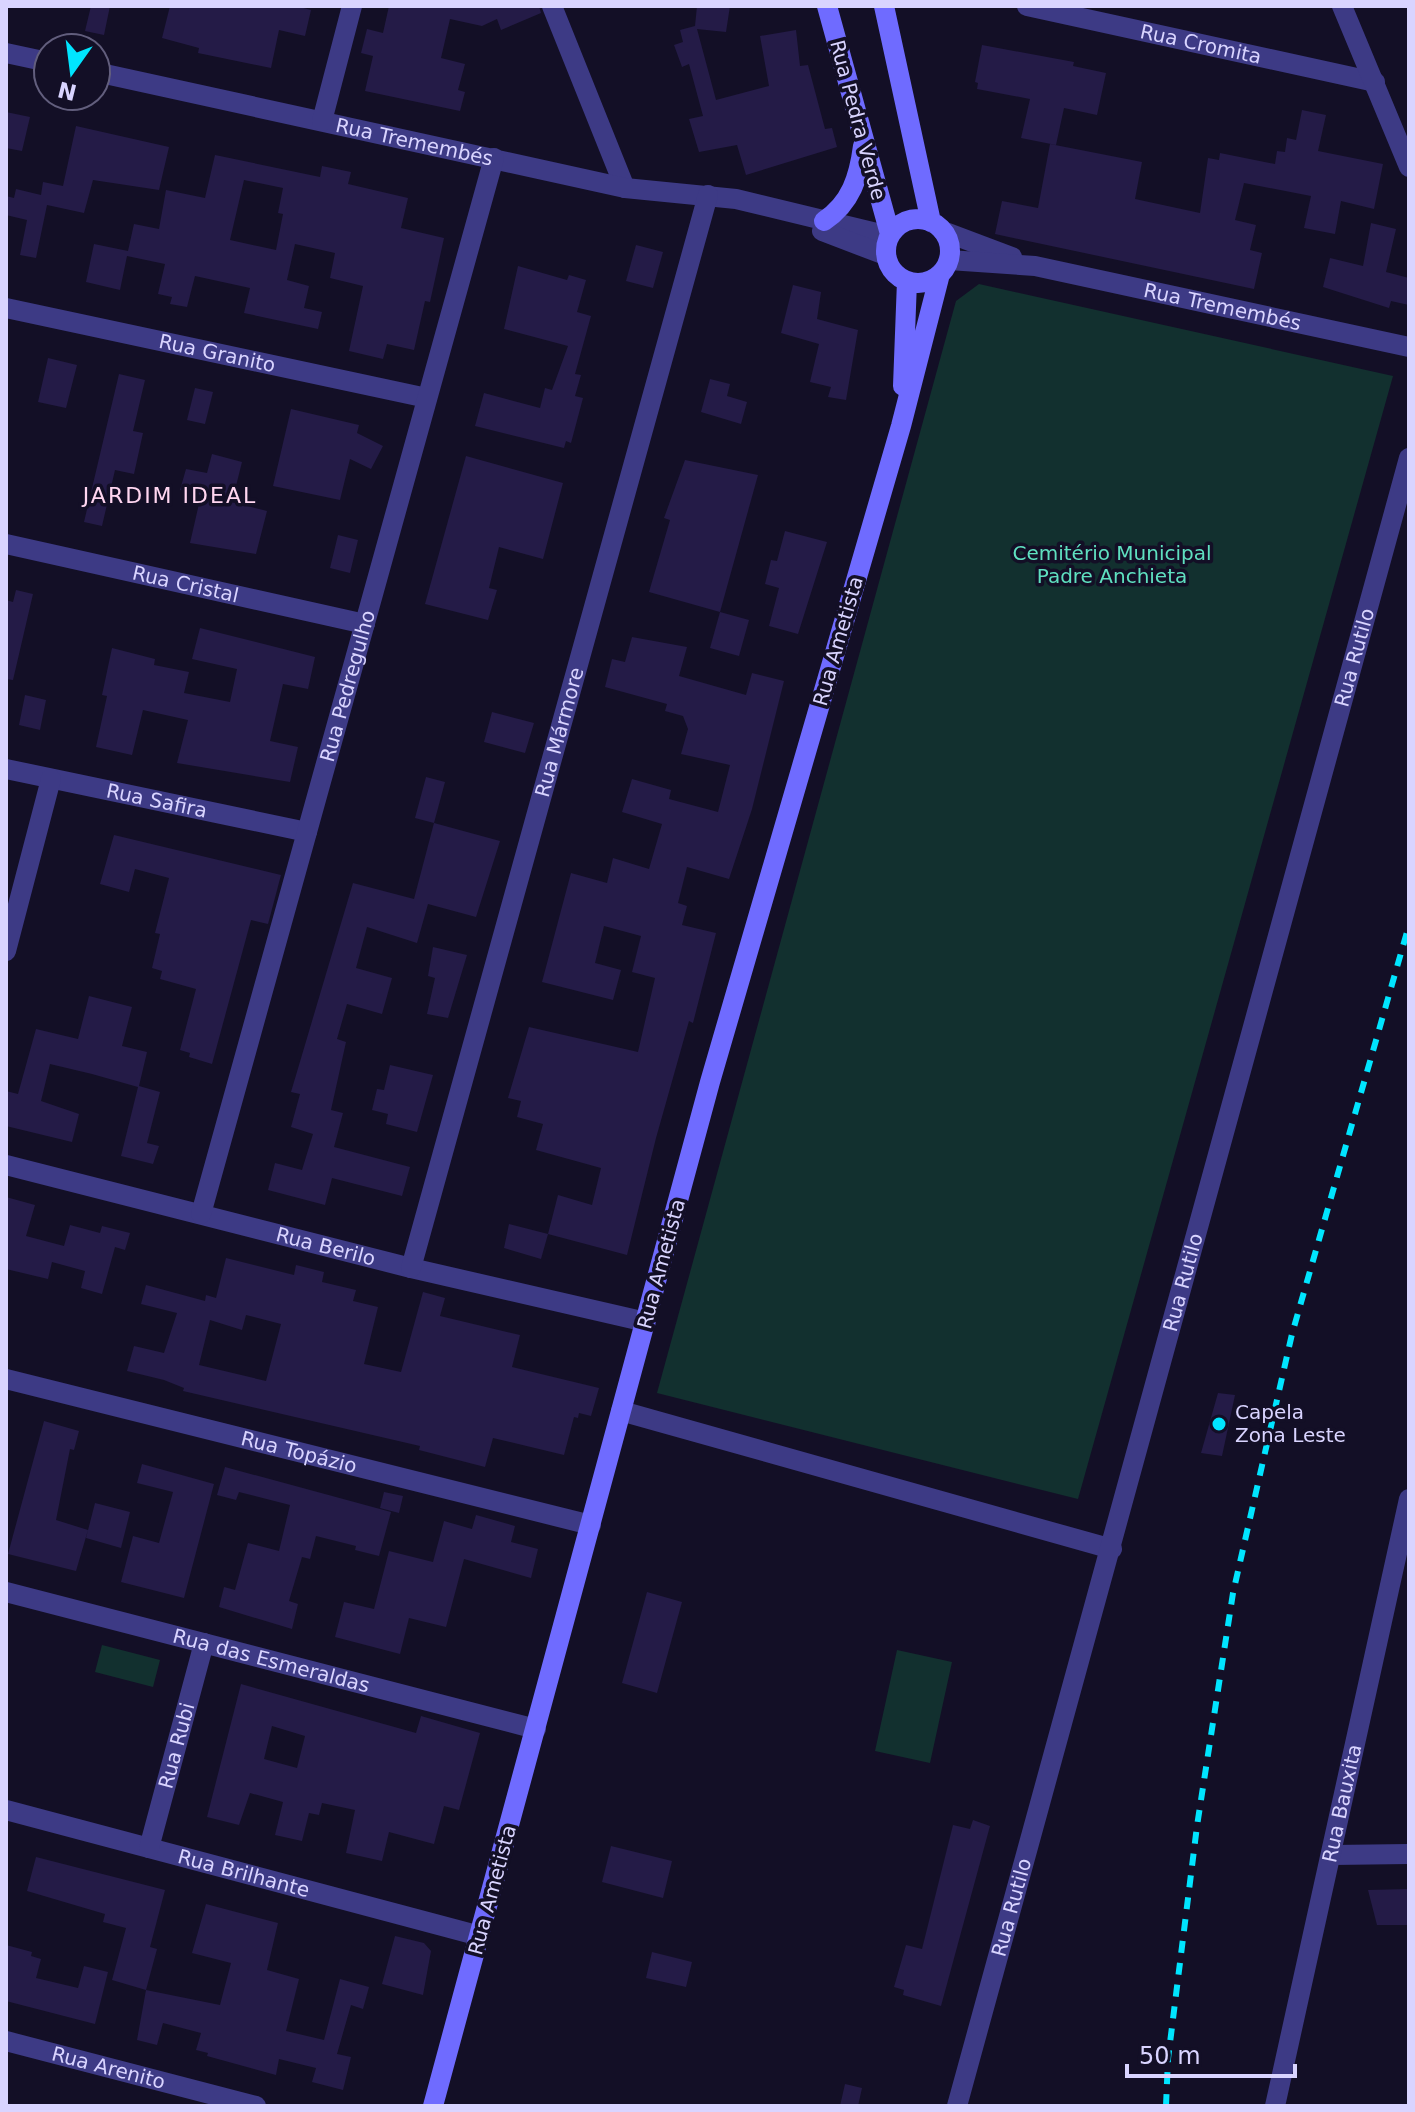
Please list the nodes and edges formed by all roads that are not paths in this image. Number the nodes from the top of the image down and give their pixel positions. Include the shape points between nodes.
1 (352, 6) edge
2 (552, 6) edge
3 (827, 6) edge
4 (884, 6) edge
5 (1027, 6) edge
6 (1106, 6) edge
7 (1342, 6) edge
8 (1115, 26) junction
9 (6, 53) edge
10 (32, 59) edge
11 (112, 75) edge
12 (1375, 82) junction
13 (322, 121) junction
14 (864, 142) junction
15 (494, 158) junction
16 (1409, 167) edge
17 (625, 188) junction
18 (708, 195) junction
19 (736, 199) junction
20 (824, 221) junction
21 (937, 226) junction
22 (888, 242) junction
23 (1035, 266) junction
24 (944, 267) junction
25 (907, 281) junction
26 (6, 308) edge
27 (1409, 347) edge
28 (427, 398) junction
29 (901, 426) junction
30 (1409, 458) edge
31 (6, 544) edge
32 (365, 624) junction
33 (6, 769) edge
34 (51, 779) junction
35 (307, 832) junction
36 (6, 951) edge
37 (6, 1165) edge
38 (201, 1214) junction
39 (411, 1268) junction
40 (646, 1322) junction
41 (6, 1379) edge
42 (621, 1411) junction
43 (1409, 1499) edge
44 (591, 1525) junction
45 (1112, 1549) junction
46 (6, 1592) edge
47 (204, 1643) junction
48 (536, 1729) junction
49 (6, 1810) edge
50 (149, 1848) junction
51 (1409, 1854) edge
52 (1333, 1855) junction
53 (480, 1936) junction
54 (6, 2041) edge
55 (256, 2106) edge
56 (433, 2106) edge
57 (957, 2106) edge
58 (1275, 2106) edge

1 - 13 street
2 - 17 street
3 - 14 street, Rua Pedra Verde
4 - 21 street
5 - 8 street, Rua Cromita
6 - 8 street
7 - 12 street
8 - 12 street, Rua Cromita
9 - 10 street
11 - 13 street, Rua Tremembés
12 - 16 street
13 - 15 street, Rua Tremembés
14 - 20 street via 842,209
14 - 22 street, Rua Pedra Verde
15 - 17 street, Rua Tremembés
15 - 28 street, Rua Pedregulho
17 - 18 street, Rua Tremembés
18 - 19 street, Rua Tremembés
18 - 39 street, Rua Mármore
19 - 20 street, Rua Tremembés
19 - 22 street, Rua Tremembés
20 - 22 street, Rua Tremembés
21 - 22 street via 912,219
21 - 23 street, Rua Tremembés
21 - 24 street via 949,245
22 - 25 street via 893,271
23 - 24 street, Rua Tremembés
23 - 27 street, Rua Tremembés
24 - 25 street via 925,282
24 - 29 street, Rua Ametista
25 - 29 street, Rua Ametista
26 - 28 street, Rua Granito
28 - 32 street, Rua Pedregulho
29 - 40 street, Rua Ametista via 710,1082
30 - 45 street, Rua Rutilo
31 - 32 street, Rua Cristal
32 - 35 street, Rua Pedregulho
33 - 34 street, Rua Safira
34 - 35 street, Rua Safira
34 - 36 street
35 - 38 street, Rua Pedregulho
37 - 38 street, Rua Berilo
38 - 39 street, Rua Berilo
39 - 40 street, Rua Berilo
40 - 42 street, Rua Ametista
41 - 44 street, Rua Topázio
42 - 44 street, Rua Ametista
42 - 45 street
43 - 52 street, Rua Bauxita
44 - 48 street, Rua Ametista
45 - 57 street, Rua Rutilo
46 - 47 street, Rua das Esmeraldas
47 - 48 street, Rua das Esmeraldas
47 - 50 street, Rua Rubi
48 - 53 street, Rua Ametista
49 - 50 street, Rua Brilhante
50 - 53 street, Rua Brilhante
51 - 52 street
52 - 58 street, Rua Bauxita
53 - 56 street, Rua Ametista
54 - 55 street, Rua Arenito

